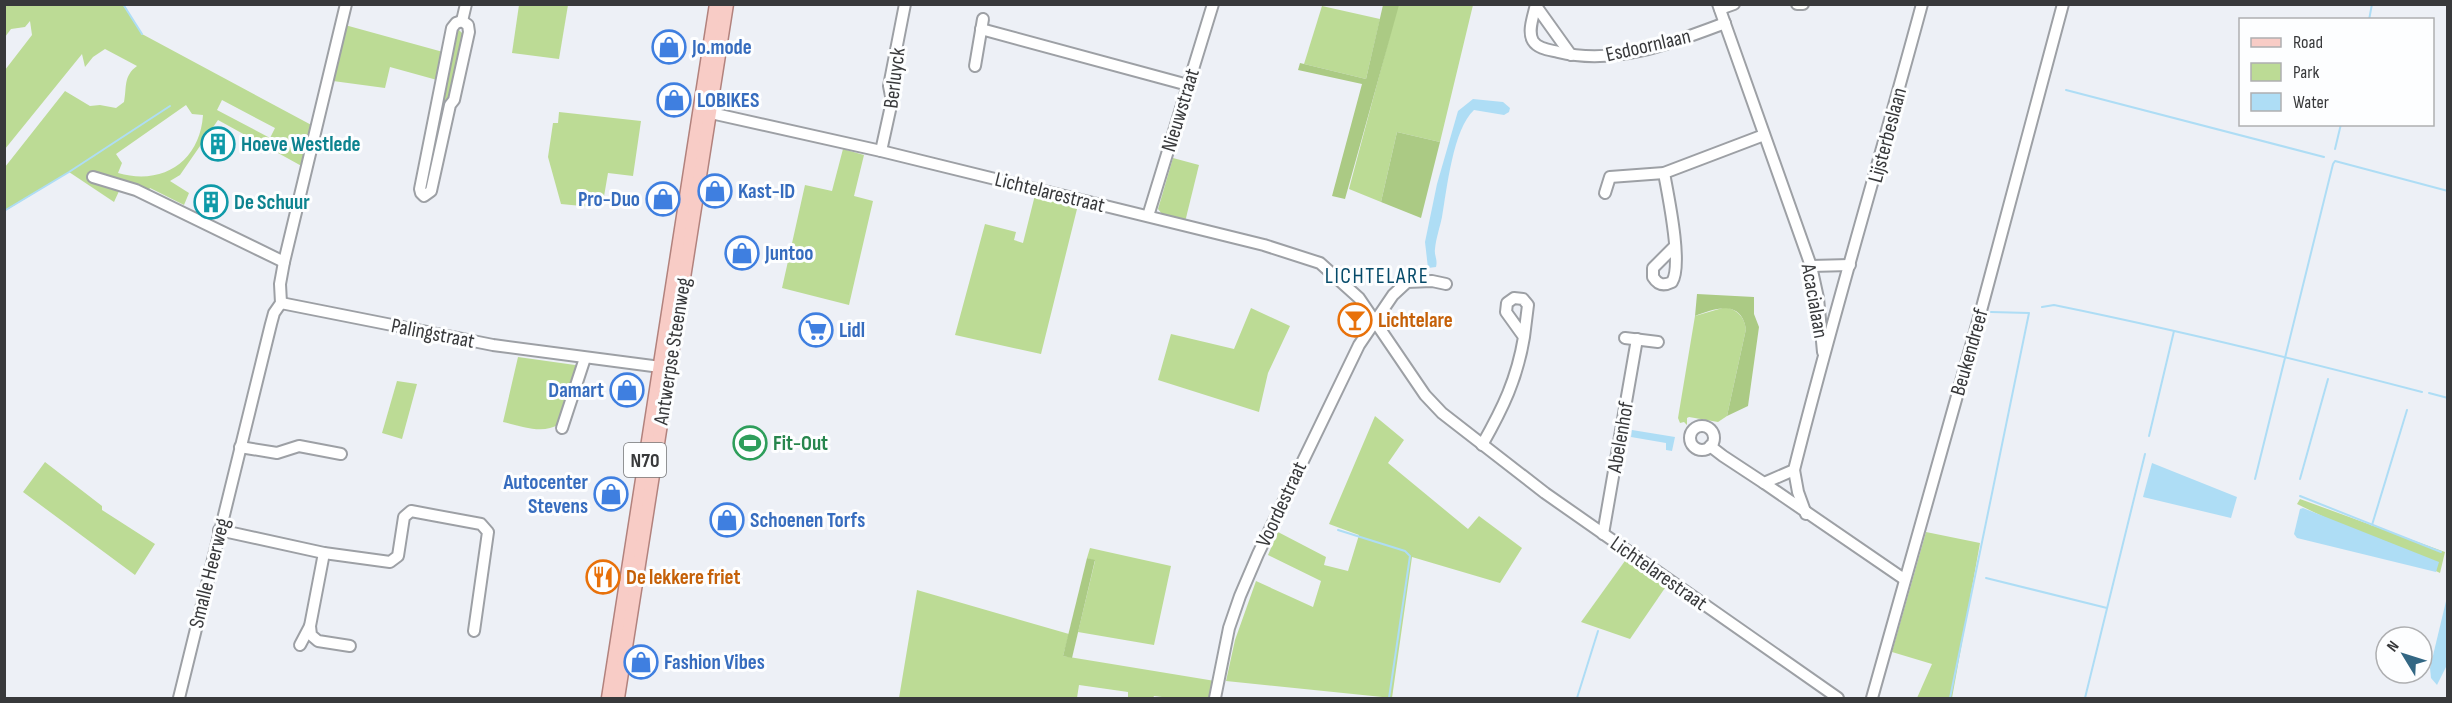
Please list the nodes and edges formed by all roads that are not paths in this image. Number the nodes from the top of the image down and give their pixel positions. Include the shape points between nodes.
1 (346, 4) edge
2 (466, 4) edge
3 (716, 4) edge
4 (726, 4) edge
5 (905, 4) edge
6 (1213, 4) edge
7 (1734, 4) edge
8 (1797, 4) edge
9 (1803, 4) edge
10 (1923, 4) edge
11 (2063, 4) edge
12 (1536, 5) edge
13 (1719, 7) edge
14 (462, 21) junction
15 (1725, 23) junction
16 (1571, 55) junction
17 (975, 66) dead end
18 (1188, 85) junction
19 (438, 103) junction
20 (450, 105) junction
21 (704, 111) junction
22 (1764, 135) junction
23 (881, 151) junction
24 (1664, 173) junction
25 (93, 177) dead end
26 (1605, 193) dead end
27 (1148, 216) junction
28 (1675, 246) dead end
29 (284, 262) junction
30 (1850, 265) junction
31 (1811, 266) junction
32 (1446, 284) dead end
33 (281, 303) junction
34 (1376, 321) junction
35 (1524, 337) dead end
36 (1625, 338) dead end
37 (1637, 339) junction
38 (1658, 342) dead end
39 (585, 358) junction
40 (1824, 358) junction
41 (665, 368) junction
42 (562, 428) dead end
43 (1482, 445) junction
44 (1710, 446) dead end
45 (240, 447) junction
46 (341, 454) dead end
47 (1794, 470) junction
48 (1764, 483) junction
49 (1807, 514) junction
50 (219, 530) junction
51 (1603, 534) junction
52 (324, 553) junction
53 (1904, 579) junction
54 (310, 626) junction
55 (474, 631) dead end
56 (300, 645) dead end
57 (350, 646) dead end
58 (179, 699) edge
59 (608, 699) edge
60 (618, 699) edge
61 (1215, 699) edge
62 (1838, 699) edge
63 (1872, 699) edge

1 - 29 street, Smalle Heerweg
2 - 14 street
3 - 21 main road, Antwerpse Steenweg / N70
4 - 21 main road, Antwerpse Steenweg / N70
5 - 23 street, Berluyck
6 - 18 street, Nieuwstraat
7 - 13 street, Acacialaan
8 - 9 street
10 - 30 street, Lijsterbeslaan
11 - 53 street, Beukendreef
12 - 16 street, Esdoornlaan
12 - 16 street, Esdoornlaan via 1533,41 1543,49
13 - 15 street, Acacialaan
14 - 19 street via 452,28
14 - 20 street via 469,32
15 - 16 street, Esdoornlaan via 1670,44 1615,56
15 - 22 street, Acacialaan
17 - 18 street via 982,24
18 - 27 street, Nieuwstraat
19 - 20 street
19 - 20 street via 420,189 424,196 431,191
21 - 23 street, Lichtelarestraat
21 - 41 main road, Antwerpse Steenweg / N70
22 - 24 street
22 - 31 street, Acacialaan
23 - 27 street, Lichtelarestraat
24 - 26 street via 1610,177
24 - 28 street
25 - 29 street via 136,190
27 - 34 street, Lichtelarestraat via 1320,263 1359,298
29 - 33 street, Smalle Heerweg
30 - 31 street
30 - 40 street, Lijsterbeslaan
31 - 40 street, Acacialaan
32 - 34 street via 1407,282
33 - 39 street, Palingstraat via 493,345
33 - 45 street, Smalle Heerweg via 274,313
34 - 43 street, Lichtelarestraat via 1433,404
34 - 61 street, Voordestraat via 1344,373 1240,596 1229,628
35 - 43 street via 1513,386
36 - 37 street
37 - 38 street
37 - 51 street, Abelenhof
39 - 41 street, Palingstraat
39 - 42 street
40 - 47 street, Acacialaan
41 - 59 main road, Antwerpse Steenweg / N70
41 - 60 main road, Antwerpse Steenweg / N70
43 - 51 street, Lichtelarestraat
44 - 48 street
45 - 46 street via 277,453 299,446
45 - 50 street, Smalle Heerweg
47 - 48 street
47 - 49 street, Acacialaan
48 - 49 street
49 - 53 street
50 - 52 street
50 - 58 street, Smalle Heerweg
51 - 62 street, Lichtelarestraat
52 - 54 street
52 - 55 street via 390,562 398,556 404,518 411,511 481,524 488,532
53 - 63 street, Beukendreef
54 - 56 street
54 - 57 street via 311,635 318,641

